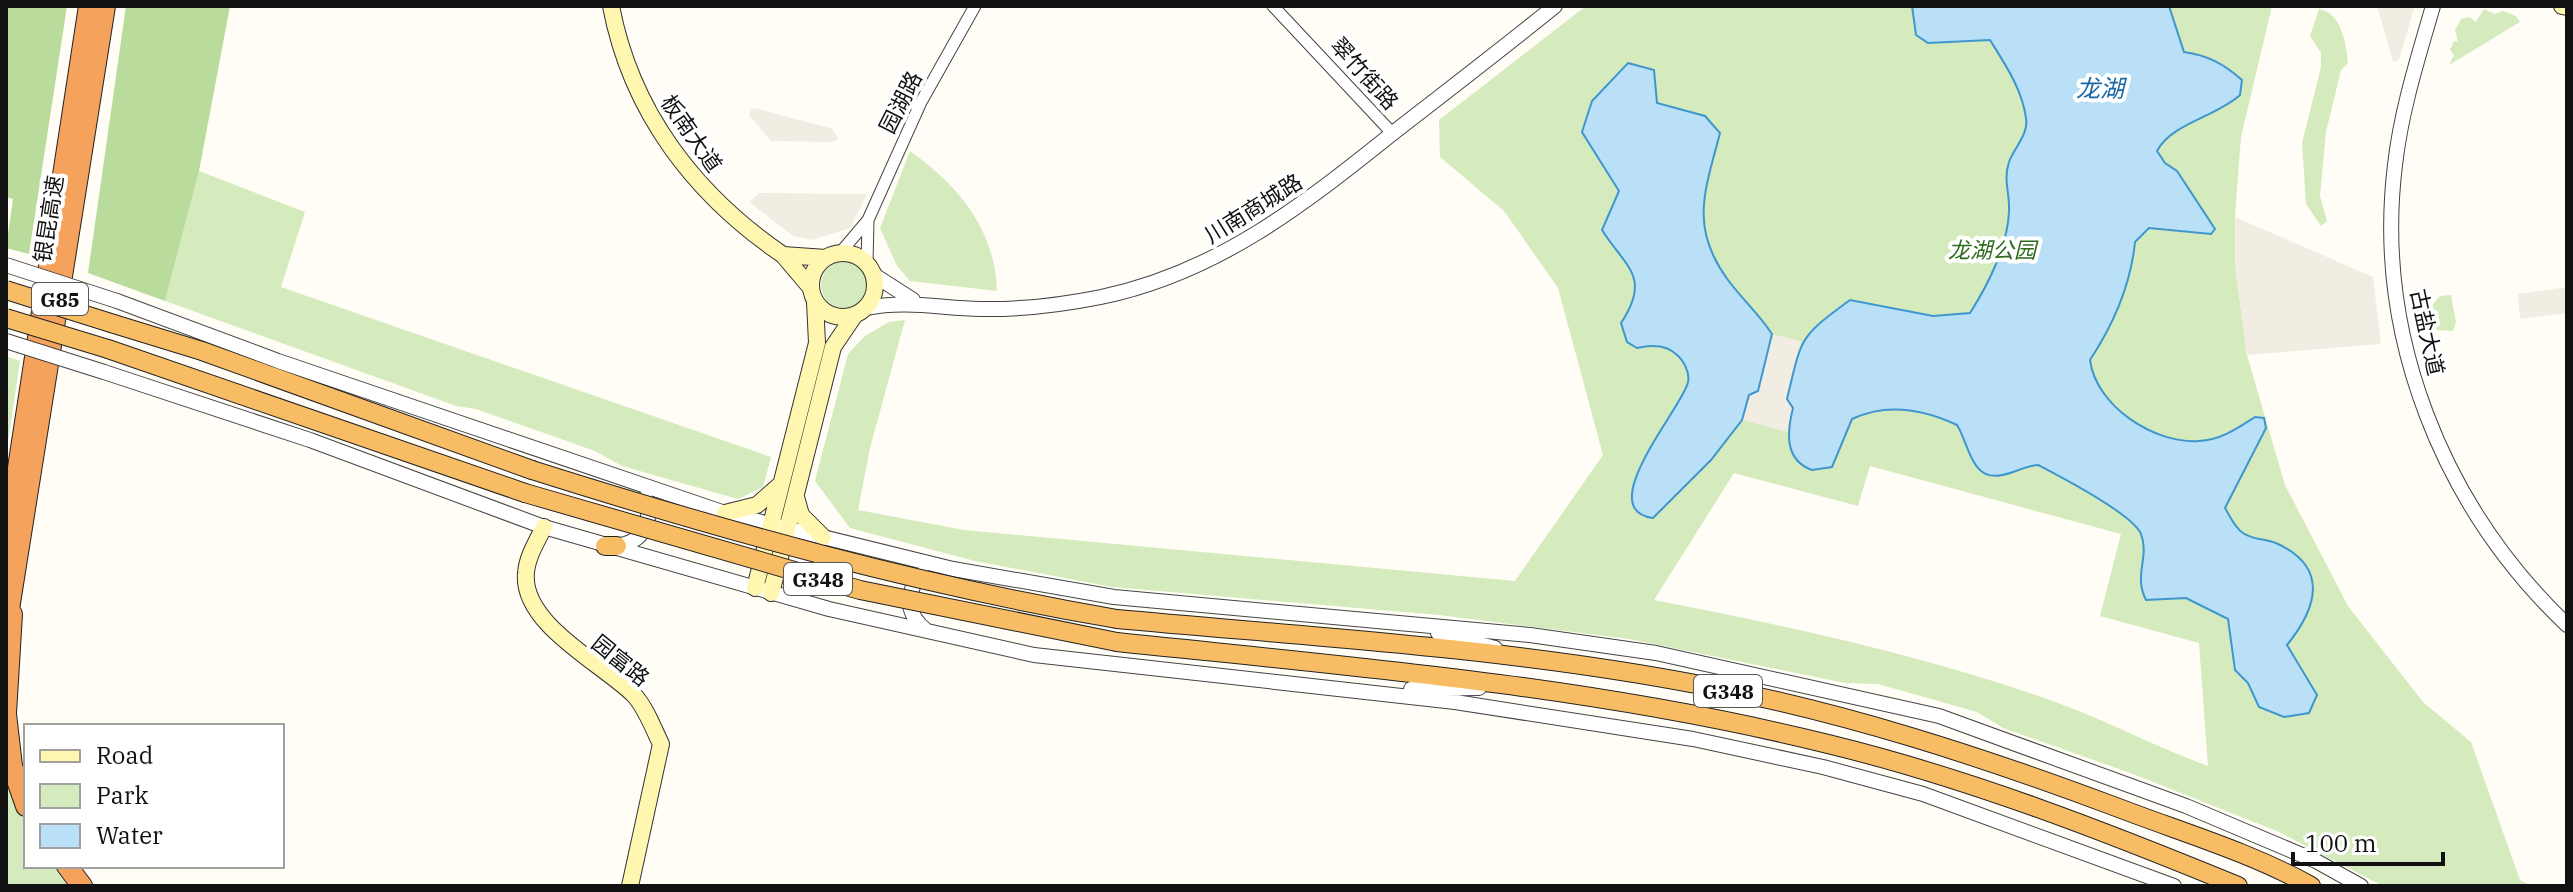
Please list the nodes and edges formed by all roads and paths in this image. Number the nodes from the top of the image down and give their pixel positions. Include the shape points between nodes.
1 (89, 6) edge
2 (105, 6) edge
3 (611, 6) edge
4 (975, 6) edge
5 (1273, 6) edge
6 (1555, 6) edge
7 (2433, 6) edge
8 (1393, 134) junction
9 (868, 220) junction
10 (783, 255) junction
11 (833, 255) junction
12 (6, 265) edge
13 (870, 269) junction
14 (6, 290) edge
15 (813, 295) junction
16 (917, 302) junction
17 (860, 312) junction
18 (6, 318) edge
19 (6, 341) edge
20 (202, 351) junction
21 (278, 361) junction
22 (230, 391) junction
23 (310, 440) junction
24 (629, 481) junction
25 (782, 483) junction
26 (796, 494) junction
27 (725, 513) junction
28 (544, 527) junction
29 (779, 527) junction
30 (823, 537) junction
31 (6, 546) edge
32 (611, 546) junction
33 (953, 569) junction
34 (763, 591) junction
35 (14, 592) junction
36 (1397, 621) junction
37 (2567, 625) edge
38 (6, 628) edge
39 (938, 634) junction
40 (1531, 657) junction
41 (1527, 688) junction
42 (1355, 689) junction
43 (6, 714) edge
44 (24, 800) edge
45 (68, 868) edge
46 (82, 886) edge
47 (630, 886) edge
48 (2174, 886) edge
49 (2238, 886) edge
50 (2311, 886) edge
51 (2361, 886) edge

1 - 31 highway, 银昆高速 / G85
2 - 35 highway, 银昆高速 / G85
3 - 10 main road, 板南大道 via 626,61 657,128 716,203
4 - 9 street, 园湖路 via 921,102
5 - 8 street, 翠竹街路
6 - 8 street, 川南商城路
7 - 37 street, 古盐大道 via 2394,167 2392,249 2404,346 2424,411 2465,499
8 - 16 street, 川南商城路 via 1262,233 1184,273 1063,304 980,309
9 - 11 street
9 - 13 street
10 - 11 main road
10 - 15 main road, 板南大道
11 - 13 main road via 854,255
11 - 15 main road via 816,268
12 - 21 street, bridge
13 - 16 street
13 - 17 main road via 874,296
14 - 20 highway, G348, bridge
15 - 17 main road via 832,316
15 - 25 main road via 817,343
16 - 17 street
17 - 26 main road via 833,347
18 - 22 highway, G348, bridge
19 - 23 street, bridge
20 - 21 street
20 - 40 highway, G348, bridge via 532,470 716,528 987,597 1117,619
21 - 24 street
22 - 23 street
22 - 41 highway, G348, bridge via 525,493 860,590 1117,642
23 - 28 street
24 - 27 street
24 - 32 street via 645,497 649,519 638,539
25 - 27 main road via 757,505
25 - 29 main road
26 - 29 main road
26 - 30 main road via 801,515
27 - 29 street
28 - 32 street
28 - 47 main road, 园富路 via 525,575 530,597 573,649 636,698 661,744
29 - 30 street
29 - 34 main road
30 - 33 street
32 - 34 street
33 - 36 street via 1114,597
33 - 39 street via 921,575 910,593 918,624
34 - 39 street
35 - 38 highway, 银昆高速 / G85
35 - 43 highway
36 - 40 street
36 - 51 street via 1704,661 1939,716 2186,806 2316,861
39 - 42 street via 1034,655
40 - 50 highway, G348 via 1701,685 1932,741 2268,865
41 - 42 street
41 - 49 highway, G348 via 1698,715 1886,760 2049,813
42 - 48 street via 1693,739 1823,767 1923,794
43 - 44 highway via 12,766
45 - 46 highway

